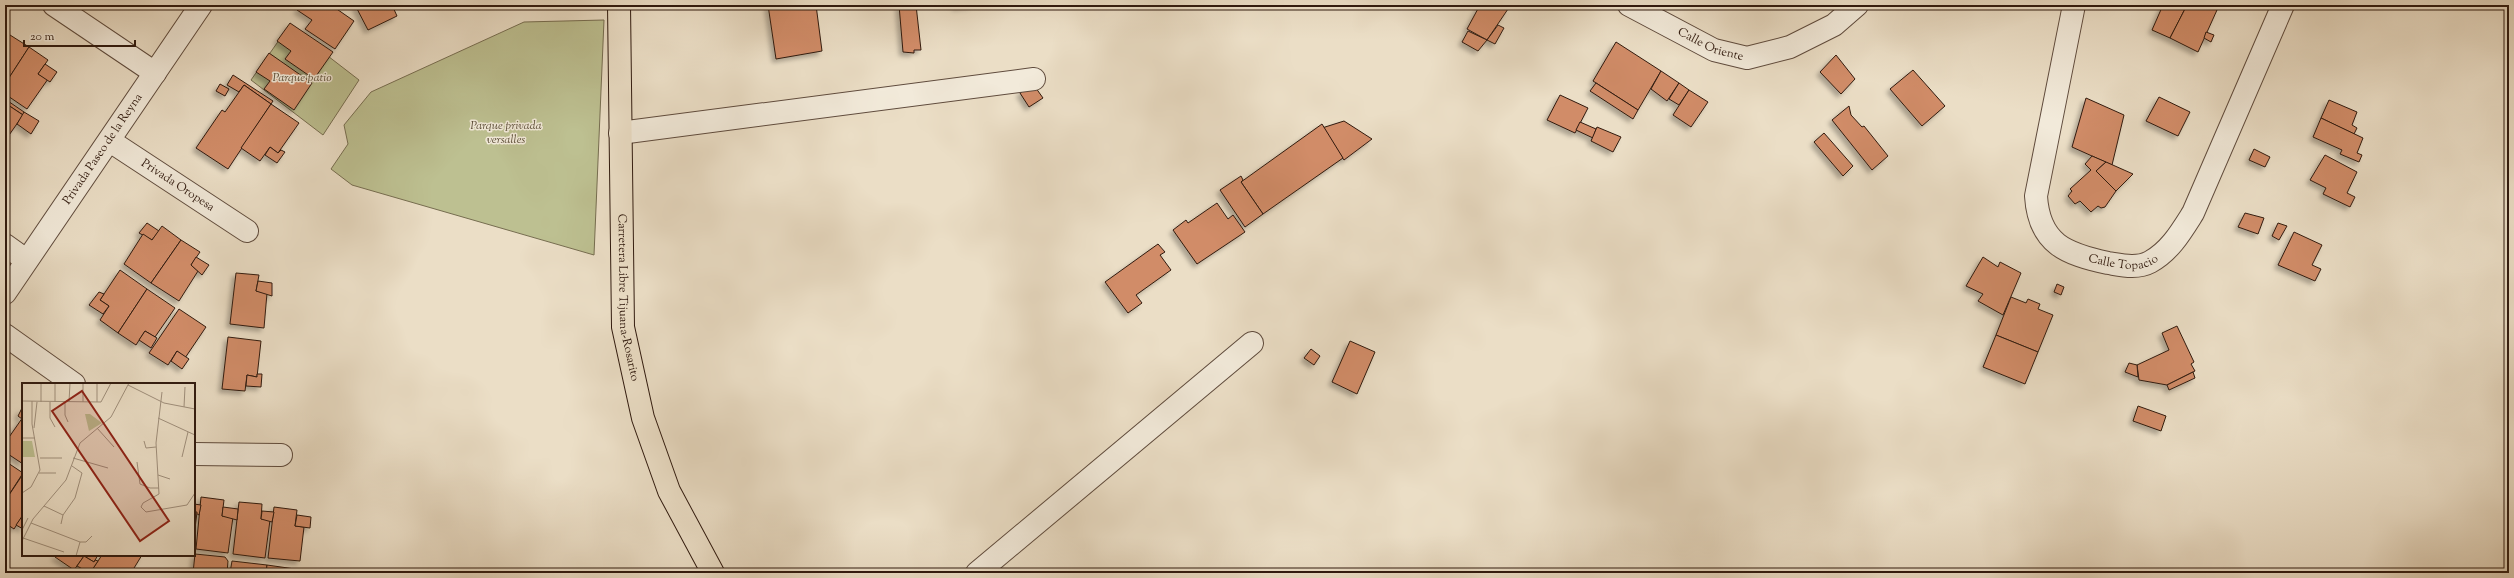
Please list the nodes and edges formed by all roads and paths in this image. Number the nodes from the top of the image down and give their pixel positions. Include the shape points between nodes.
1 (54, 5) edge
2 (202, 5) edge
3 (619, 5) edge
4 (1629, 5) edge
5 (1857, 5) edge
6 (2074, 5) edge
7 (2283, 5) edge
8 (156, 73) junction
9 (1034, 79) dead end
10 (620, 133) junction
11 (110, 141) junction
12 (247, 231) dead end
13 (5, 245) edge
14 (26, 260) junction
15 (5, 293) edge
16 (5, 336) edge
17 (1252, 343) dead end
18 (73, 383) edge
19 (195, 454) edge
20 (281, 455) dead end
21 (713, 573) edge
22 (977, 573) edge

1 - 8 street
2 - 8 street, Privada Paseo de la Reyna
3 - 10 main road, Carretera Libre Tijuana-Rosarito
4 - 5 street, Calle Oriente via 1714,50 1747,58 1790,47 1834,25
6 - 7 street, Calle Topacio via 2036,196 2037,211 2050,238 2059,247 2076,256 2126,266 2148,263 2164,253 2193,213
8 - 11 street, Privada Paseo de la Reyna
9 - 10 street
10 - 21 main road, Carretera Libre Tijuana-Rosarito via 623,328 643,418 669,491
11 - 12 street, Privada Oropesa
11 - 14 street, Privada Paseo de la Reyna
13 - 14 street
14 - 15 street, Privada Paseo de la Reyna
16 - 18 street
17 - 22 street
19 - 20 street

